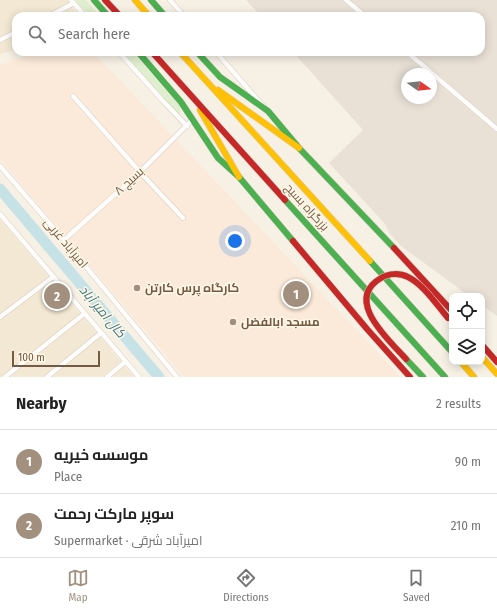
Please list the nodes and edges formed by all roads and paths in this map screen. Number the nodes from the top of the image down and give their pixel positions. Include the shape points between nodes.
1 (94, 0) edge
2 (105, 0) edge
3 (135, 0) edge
4 (151, 0) edge
5 (170, 0) edge
6 (346, 0) edge
7 (72, 2) edge
8 (56, 12) edge
9 (82, 12) edge
10 (104, 12) edge
11 (116, 12) edge
12 (146, 12) edge
13 (162, 12) edge
14 (180, 12) edge
15 (360, 12) edge
16 (12, 34) edge
17 (0, 40) edge
18 (123, 56) edge
19 (141, 56) edge
20 (156, 56) edge
21 (183, 56) edge
22 (201, 56) edge
23 (220, 56) edge
24 (412, 56) edge
25 (205, 81) junction
26 (192, 95) junction
27 (73, 96) dead end
28 (268, 111) junction
29 (192, 120) junction
30 (187, 126) junction
31 (497, 128) edge
32 (299, 148) junction
33 (0, 166) edge
34 (140, 172) junction
35 (239, 177) junction
36 (1, 216) edge
37 (183, 218) dead end
38 (64, 240) junction
39 (53, 277) junction
40 (449, 308) edge
41 (84, 314) junction
42 (0, 317) edge
43 (449, 319) edge
44 (101, 333) junction
45 (485, 348) edge
46 (449, 349) edge
47 (485, 360) edge
48 (126, 362) junction
49 (497, 362) edge
50 (464, 365) edge
51 (497, 374) edge
52 (5, 377) edge
53 (47, 377) edge
54 (107, 377) edge
55 (139, 377) edge
56 (176, 377) edge
57 (410, 377) edge
58 (423, 377) edge
59 (445, 377) edge
60 (474, 377) edge

1 - 10 main road
2 - 11 main road
3 - 12 main road
4 - 13 main road
5 - 14 street
6 - 15 street
7 - 8 street
7 - 9 street
16 - 17 street
18 - 30 street
19 - 29 main road via 181,102
20 - 26 main road, بزرگراه بسیج
21 - 25 main road, بزرگراه بسیج
22 - 28 main road via 220,77
23 - 28 street
24 - 31 street
25 - 32 main road
25 - 46 main road, بزرگراه بسیج
26 - 35 main road
26 - 59 main road, بزرگراه بسیج
27 - 34 street
28 - 32 main road
29 - 30 street, بسیج ۸
29 - 35 main road via 218,158
30 - 34 street, بسیج ۸
32 - 40 main road
33 - 38 street, امیرآباد غربی
34 - 37 street
34 - 38 street, بسیج ۸
35 - 57 main road
36 - 39 street
38 - 56 street, امیرآباد غربی
39 - 41 street
39 - 42 street
41 - 44 street
41 - 52 street
43 - 58 main road, bridge via 408,276 389,274 373,284 368,293 366,303 372,319
44 - 48 street
44 - 53 street
45 - 49 main road
47 - 51 main road
48 - 54 street
48 - 55 street
50 - 60 main road

